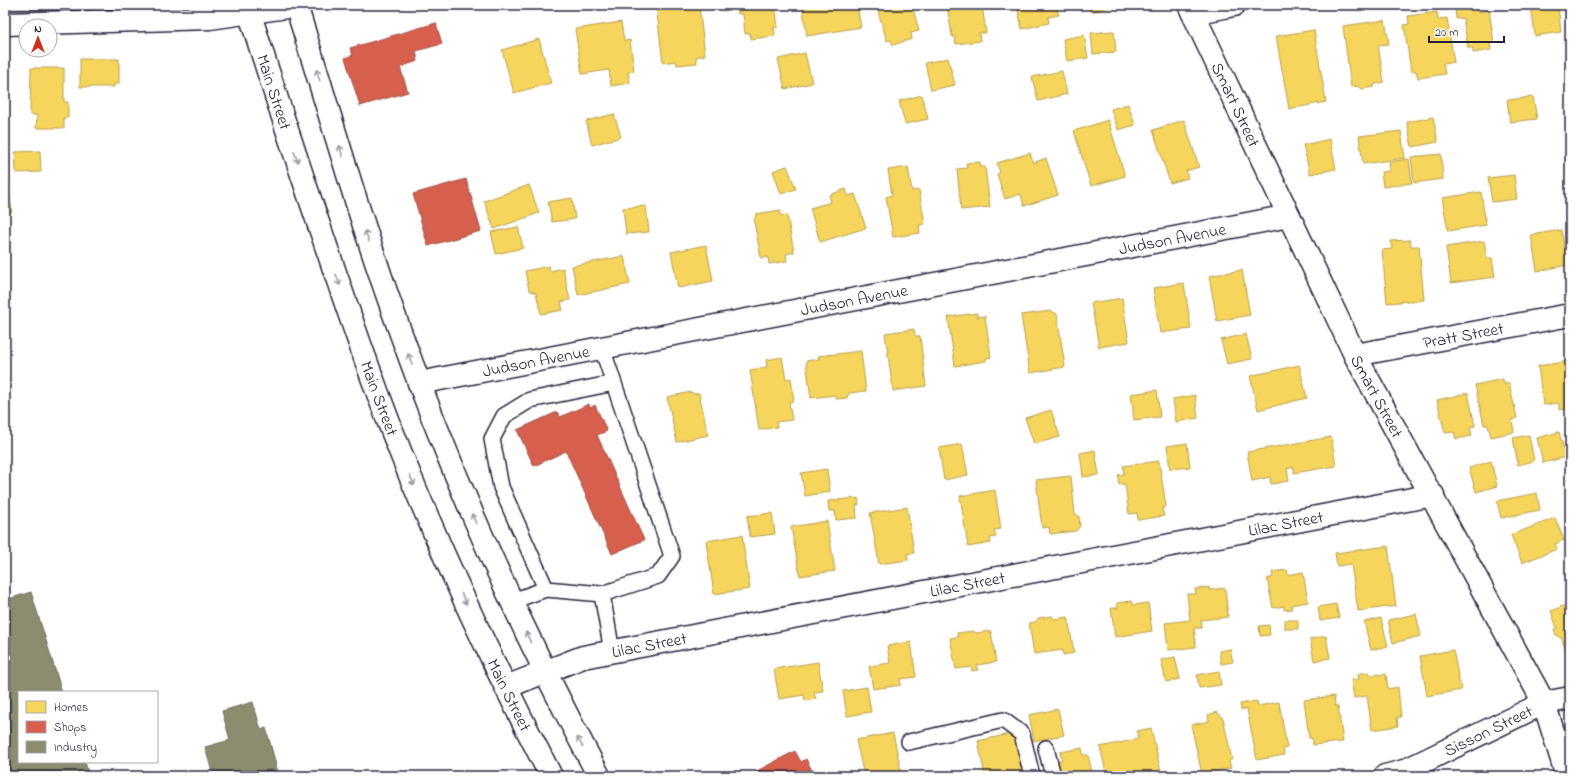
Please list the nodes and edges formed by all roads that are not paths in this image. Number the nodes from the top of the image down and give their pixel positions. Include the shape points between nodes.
1 (298, 5) edge
2 (1234, 5) edge
3 (248, 9) edge
4 (1191, 9) edge
5 (5, 24) edge
6 (1290, 216) junction
7 (1570, 315) edge
8 (602, 348) junction
9 (1355, 355) junction
10 (419, 383) junction
11 (614, 383) junction
12 (1433, 495) junction
13 (546, 588) junction
14 (602, 594) junction
15 (512, 601) junction
16 (612, 652) junction
17 (545, 672) junction
18 (506, 687) junction
19 (1570, 698) edge
20 (1544, 703) junction
21 (909, 742) dead end
22 (1046, 748) dead end
23 (551, 776) edge
24 (598, 776) edge
25 (1032, 776) edge
26 (1053, 776) edge
27 (1385, 776) edge
28 (1567, 776) edge

1 - 3 street
10 -> 1 street via 375,261
2 - 4 street
3 - 5 street via 195,19
3 -> 18 street, Main Street via 283,119 385,413 441,549
4 - 6 street, Smart Street
6 - 8 street, Judson Avenue
6 - 9 street, Smart Street
7 - 9 street, Pratt Street
8 - 10 street, Judson Avenue
8 - 11 lane
9 - 12 street, Smart Street
15 -> 10 street via 466,500
11 - 13 lane via 530,400 504,416 492,439 502,487
11 - 14 lane via 672,556 658,576
12 - 16 street, Lilac Street
12 - 20 street, Smart Street
13 - 14 lane
13 - 15 lane
14 - 16 lane
17 -> 15 street
16 - 17 street, Lilac Street via 576,660
17 - 18 street, Lilac Street
24 -> 17 street
18 - 23 street, Main Street
19 - 20 street, Sisson Street
20 - 27 street, Sisson Street via 1404,771
20 - 28 street, Smart Street
21 - 25 lane via 1003,720 1022,734
22 - 26 lane

